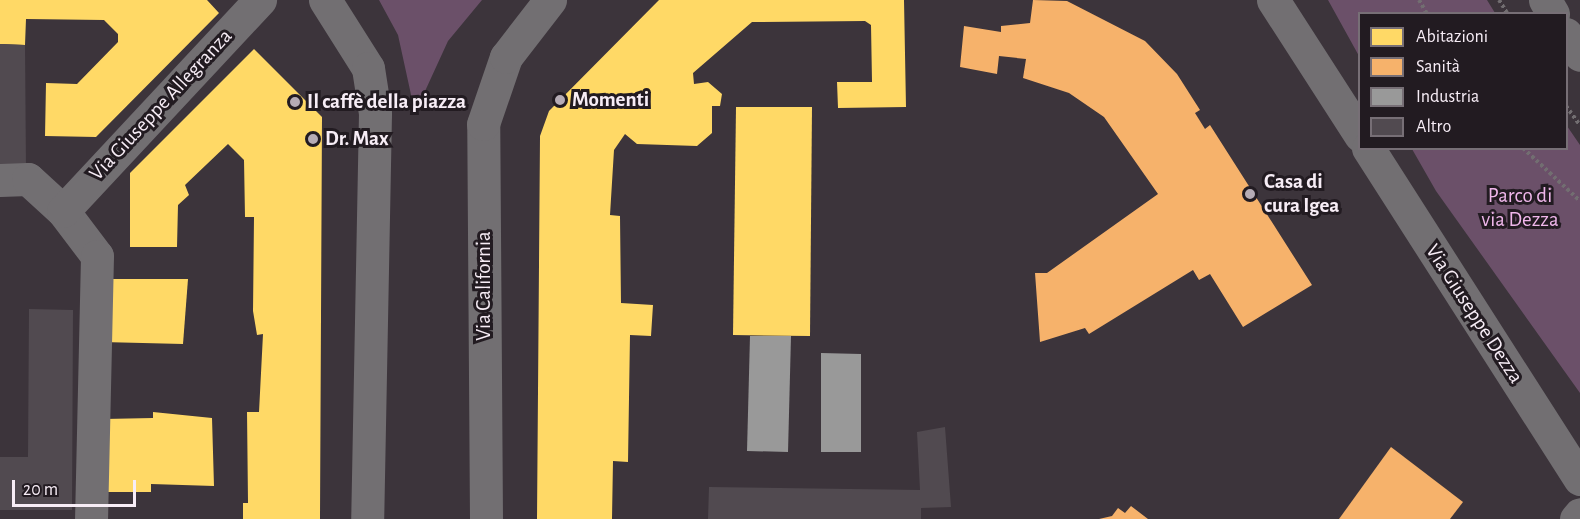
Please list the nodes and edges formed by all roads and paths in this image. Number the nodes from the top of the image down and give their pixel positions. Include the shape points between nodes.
1 (260, 0) edge
2 (325, 0) edge
3 (550, 0) edge
4 (1273, 0) edge
5 (1568, 37) edge
6 (1580, 55) edge
7 (1568, 109) edge
8 (1580, 125) edge
9 (1358, 133) edge
10 (1369, 150) edge
11 (1525, 150) edge
12 (0, 180) edge
13 (1580, 201) edge
14 (63, 211) junction
15 (1580, 479) edge
16 (1580, 514) edge
17 (91, 519) edge
18 (367, 519) edge
19 (486, 519) edge
20 (1576, 519) edge

1 - 14 street, Via Giuseppe Allegranza
2 - 18 street via 368,68 375,112
3 - 19 street, Via California via 506,57 483,124
4 - 9 street
5 - 6 street
7 - 8 path
10 - 15 street, Via Giuseppe Dezza
11 - 13 path
12 - 14 street via 28,179
14 - 17 street via 97,256
16 - 20 street

